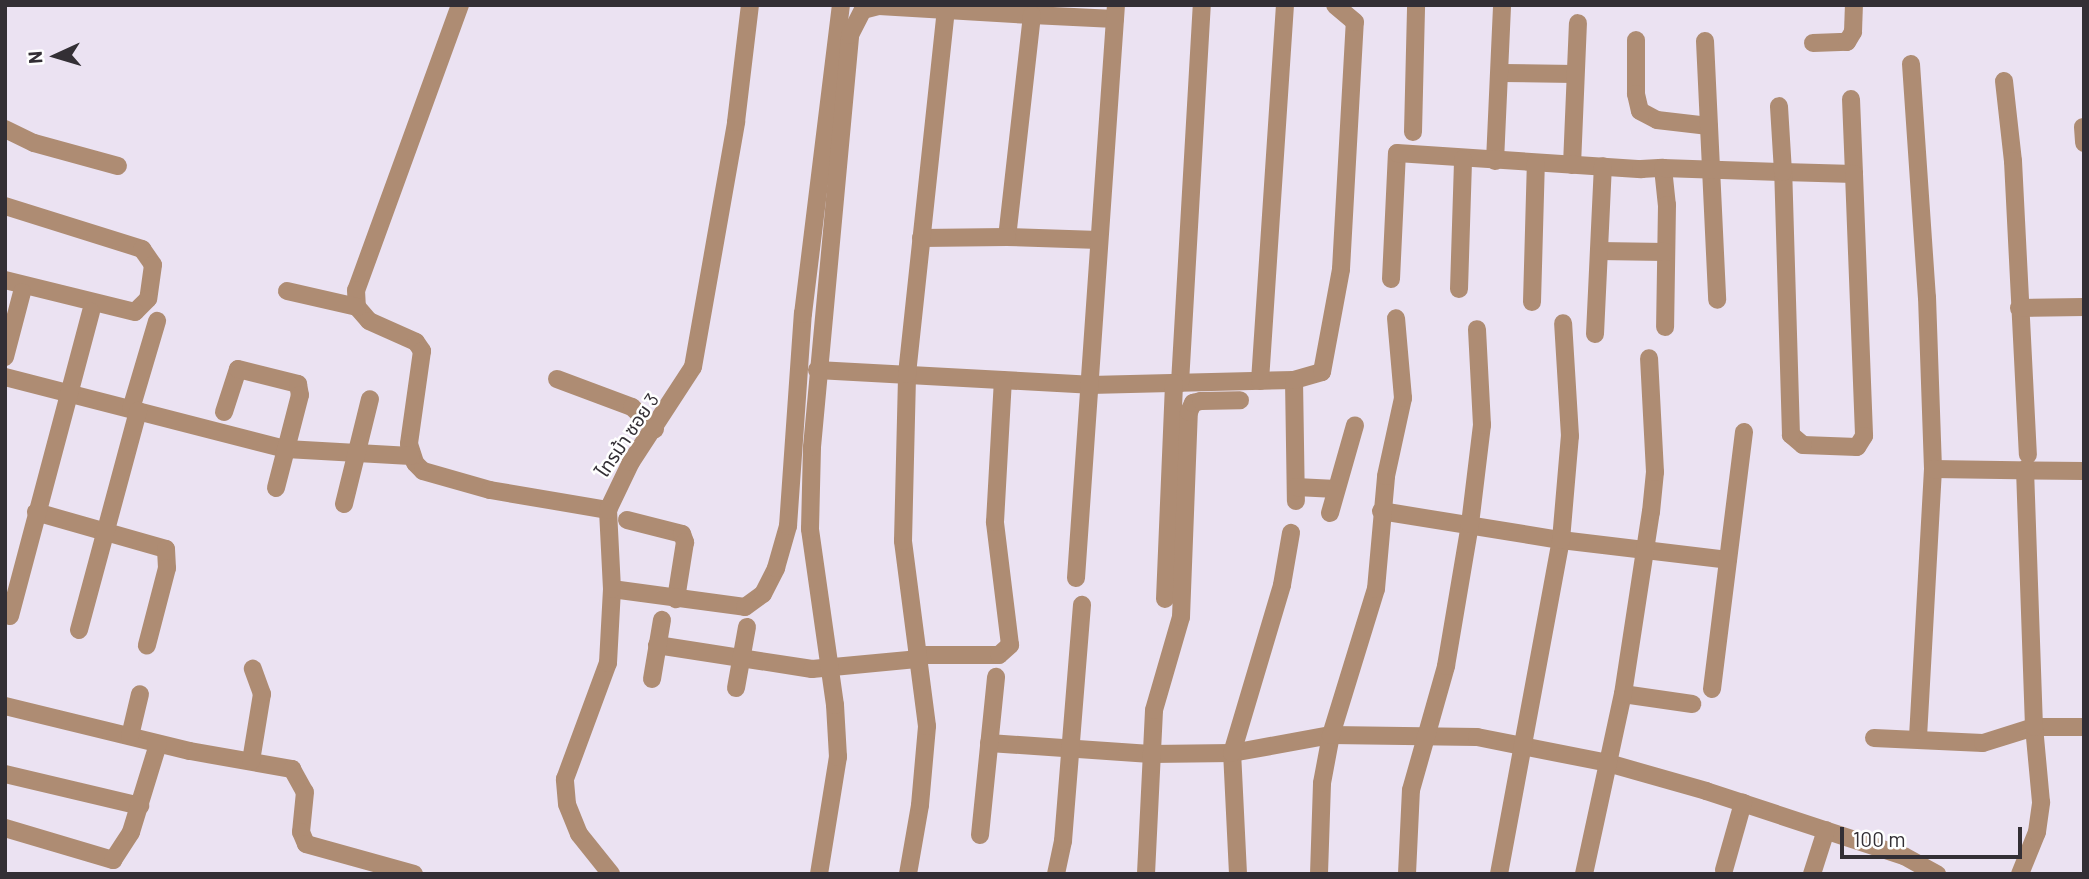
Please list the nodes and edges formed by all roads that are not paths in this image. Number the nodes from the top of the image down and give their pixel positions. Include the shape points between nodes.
1 (460, 5) edge
2 (750, 5) edge
3 (841, 5) edge
4 (1202, 5) edge
5 (1285, 5) edge
6 (1335, 5) edge
7 (1416, 5) edge
8 (1502, 5) edge
9 (1854, 5) edge
10 (946, 12) junction
11 (1116, 12) edge
12 (1032, 15) junction
13 (1578, 23) dead end
14 (1636, 40) dead end
15 (1705, 41) dead end
16 (1813, 43) dead end
17 (1911, 64) dead end
18 (1502, 73) junction
19 (1575, 74) junction
20 (2004, 81) dead end
21 (1851, 99) dead end
22 (1779, 106) dead end
23 (1709, 126) junction
24 (5, 129) edge
25 (1413, 131) dead end
26 (1463, 159) junction
27 (1495, 161) junction
28 (1536, 163) junction
29 (1572, 165) junction
30 (118, 166) dead end
31 (1603, 166) junction
32 (1663, 168) junction
33 (1712, 170) junction
34 (1783, 172) junction
35 (1854, 174) junction
36 (5, 206) edge
37 (1007, 237) junction
38 (921, 238) junction
39 (1099, 240) junction
40 (1599, 251) junction
41 (1666, 252) junction
42 (1391, 279) dead end
43 (5, 280) edge
44 (1459, 289) dead end
45 (287, 291) dead end
46 (22, 292) dead end
47 (1717, 300) dead end
48 (1532, 302) dead end
49 (357, 307) junction
50 (2084, 307) edge
51 (2019, 308) junction
52 (91, 312) dead end
53 (1396, 318) dead end
54 (157, 321) dead end
55 (1563, 323) dead end
56 (1665, 327) dead end
57 (1477, 329) dead end
58 (1595, 334) dead end
59 (5, 357) edge
60 (1648, 358) dead end
61 (817, 369) junction
62 (908, 374) junction
63 (5, 377) edge
64 (556, 379) dead end
65 (1003, 380) junction
66 (1294, 380) junction
67 (1260, 381) junction
68 (1177, 383) junction
69 (1090, 385) junction
70 (67, 393) junction
71 (370, 400) dead end
72 (1240, 400) dead end
73 (135, 410) junction
74 (224, 412) dead end
75 (1355, 425) dead end
76 (655, 429) junction
77 (1744, 432) dead end
78 (286, 449) junction
79 (410, 450) junction
80 (351, 452) junction
81 (2027, 462) junction
82 (1933, 469) junction
83 (2084, 471) edge
84 (276, 488) dead end
85 (1336, 489) junction
86 (344, 504) dead end
87 (608, 510) junction
88 (1381, 511) junction
89 (36, 512) junction
90 (1330, 513) dead end
91 (627, 520) dead end
92 (1470, 524) junction
93 (104, 529) junction
94 (1291, 533) dead end
95 (1561, 540) junction
96 (1645, 551) junction
97 (1728, 560) junction
98 (1076, 578) dead end
99 (612, 589) junction
100 (676, 599) junction
101 (1165, 599) dead end
102 (1082, 605) dead end
103 (10, 617) dead end
104 (662, 620) dead end
105 (747, 627) dead end
106 (79, 631) dead end
107 (147, 645) dead end
108 (657, 645) junction
109 (917, 657) junction
110 (741, 659) junction
111 (830, 668) junction
112 (253, 669) dead end
113 (996, 677) dead end
114 (652, 680) dead end
115 (736, 688) dead end
116 (1712, 689) dead end
117 (140, 694) dead end
118 (1623, 694) junction
119 (1692, 704) dead end
120 (5, 706) edge
121 (2034, 727) junction
122 (2084, 727) edge
123 (1428, 734) junction
124 (1331, 735) junction
125 (130, 736) junction
126 (1874, 738) dead end
127 (1918, 738) junction
128 (989, 743) junction
129 (160, 744) junction
130 (1525, 745) junction
131 (1069, 750) junction
132 (1232, 753) junction
133 (1150, 754) junction
134 (251, 761) junction
135 (1608, 763) junction
136 (5, 774) edge
137 (1743, 803) junction
138 (140, 806) junction
139 (5, 828) edge
140 (1826, 830) junction
141 (980, 835) dead end
142 (1724, 870) dead end
143 (414, 874) edge
144 (611, 874) edge
145 (819, 874) edge
146 (908, 874) edge
147 (1056, 874) edge
148 (1146, 874) edge
149 (1238, 874) edge
150 (1319, 874) edge
151 (1407, 874) edge
152 (1499, 874) edge
153 (1584, 874) edge
154 (1812, 874) edge
155 (1937, 874) edge
156 (2020, 874) edge

1 - 49 street via 356,290
2 - 76 street, ไทรม้า ซอย 3 via 704,326 690,376
3 - 100 street via 803,314 788,526 776,568 754,604
4 - 68 street
5 - 67 street
6 - 66 street via 1355,22 1341,269 1322,372
7 - 25 street
8 - 18 street
9 - 16 street via 1853,32 1847,42
10 - 12 street
10 - 38 street
10 - 61 street via 879,6 863,10 854,22
11 - 12 street
11 - 39 street
12 - 37 street via 1024,120
13 - 19 street
14 - 23 street via 1640,111 1668,122
15 - 23 street
17 - 82 street
18 - 19 street
18 - 27 street
19 - 29 street
20 - 51 street via 2013,162
21 - 35 street
22 - 34 street
23 - 33 street
24 - 30 street via 34,143
26 - 27 street
26 - 42 street via 1397,153
26 - 44 street
27 - 28 street
28 - 29 street
28 - 48 street
29 - 31 street
31 - 32 street
31 - 40 street
32 - 33 street
32 - 41 street
33 - 34 street
33 - 47 street
34 - 35 street
34 - 35 street via 1791,435 1803,445 1857,447 1864,436
36 - 43 street via 142,249 153,265 148,299 135,312
37 - 38 street
37 - 39 street
38 - 62 street
39 - 69 street
40 - 41 street
40 - 58 street
41 - 56 street
45 - 49 street
46 - 59 street
49 - 79 street via 369,321 416,342 422,351
50 - 51 street
51 - 81 street
52 - 70 street
53 - 88 street via 1403,398
54 - 73 street
55 - 95 street via 1570,436
57 - 92 street via 1482,425
60 - 96 street via 1655,472
61 - 62 street
61 - 111 street via 810,529
62 - 65 street
62 - 109 street via 904,541
63 - 70 street
64 - 76 street via 632,407
65 - 69 street
65 - 109 street via 995,522 1010,645 999,655
66 - 67 street
66 - 85 street via 1296,494
67 - 68 street
68 - 69 street
68 - 101 street
69 - 98 street
70 - 73 street
70 - 89 street
71 - 80 street
72 - 133 street via 1201,401 1193,403 1189,412 1181,617 1154,710
73 - 78 street
73 - 93 street
74 - 78 street via 238,369 294,380 301,389
75 - 85 street
76 - 87 street, ไทรม้า ซอย 3 via 631,462
77 - 97 street
78 - 80 street
78 - 84 street
79 - 80 street
79 - 87 street via 423,471 438,477
80 - 86 street
81 - 82 street
81 - 83 street
81 - 121 street
82 - 127 street
85 - 90 street
87 - 99 street, ไทรม้า ซอย 3
88 - 92 street
88 - 124 street via 1376,589
89 - 93 street
89 - 103 street
91 - 100 street via 682,534 685,542
92 - 95 street
92 - 123 street via 1457,613
93 - 106 street
93 - 107 street via 166,549 167,568
94 - 132 street via 1282,585
95 - 96 street
95 - 130 street
96 - 97 street
96 - 118 street
97 - 116 street
99 - 100 street
99 - 144 street, ไทรม้า ซอย 3 via 608,663 565,779 567,804 579,834
102 - 131 street
104 - 108 street
105 - 110 street
108 - 110 street
108 - 114 street
109 - 111 street
109 - 146 street via 926,743
110 - 111 street
110 - 115 street
111 - 145 street via 838,757
112 - 134 street via 262,694
113 - 128 street
117 - 125 street
118 - 119 street
118 - 135 street
120 - 125 street
121 - 122 street
121 - 127 street via 1983,743
121 - 156 street via 2040,817
123 - 124 street
123 - 130 street
123 - 151 street via 1410,796
124 - 132 street
124 - 150 street via 1321,794
125 - 129 street
126 - 127 street
128 - 131 street
128 - 141 street
129 - 134 street
129 - 138 street
130 - 135 street
130 - 152 street
131 - 133 street
131 - 147 street via 1063,841
132 - 133 street
132 - 149 street
133 - 148 street
134 - 143 street via 292,769 303,782 301,832 306,844
135 - 137 street
135 - 153 street
136 - 138 street
137 - 140 street
137 - 142 street
138 - 139 street via 113,860
140 - 154 street
140 - 155 street via 1904,856

